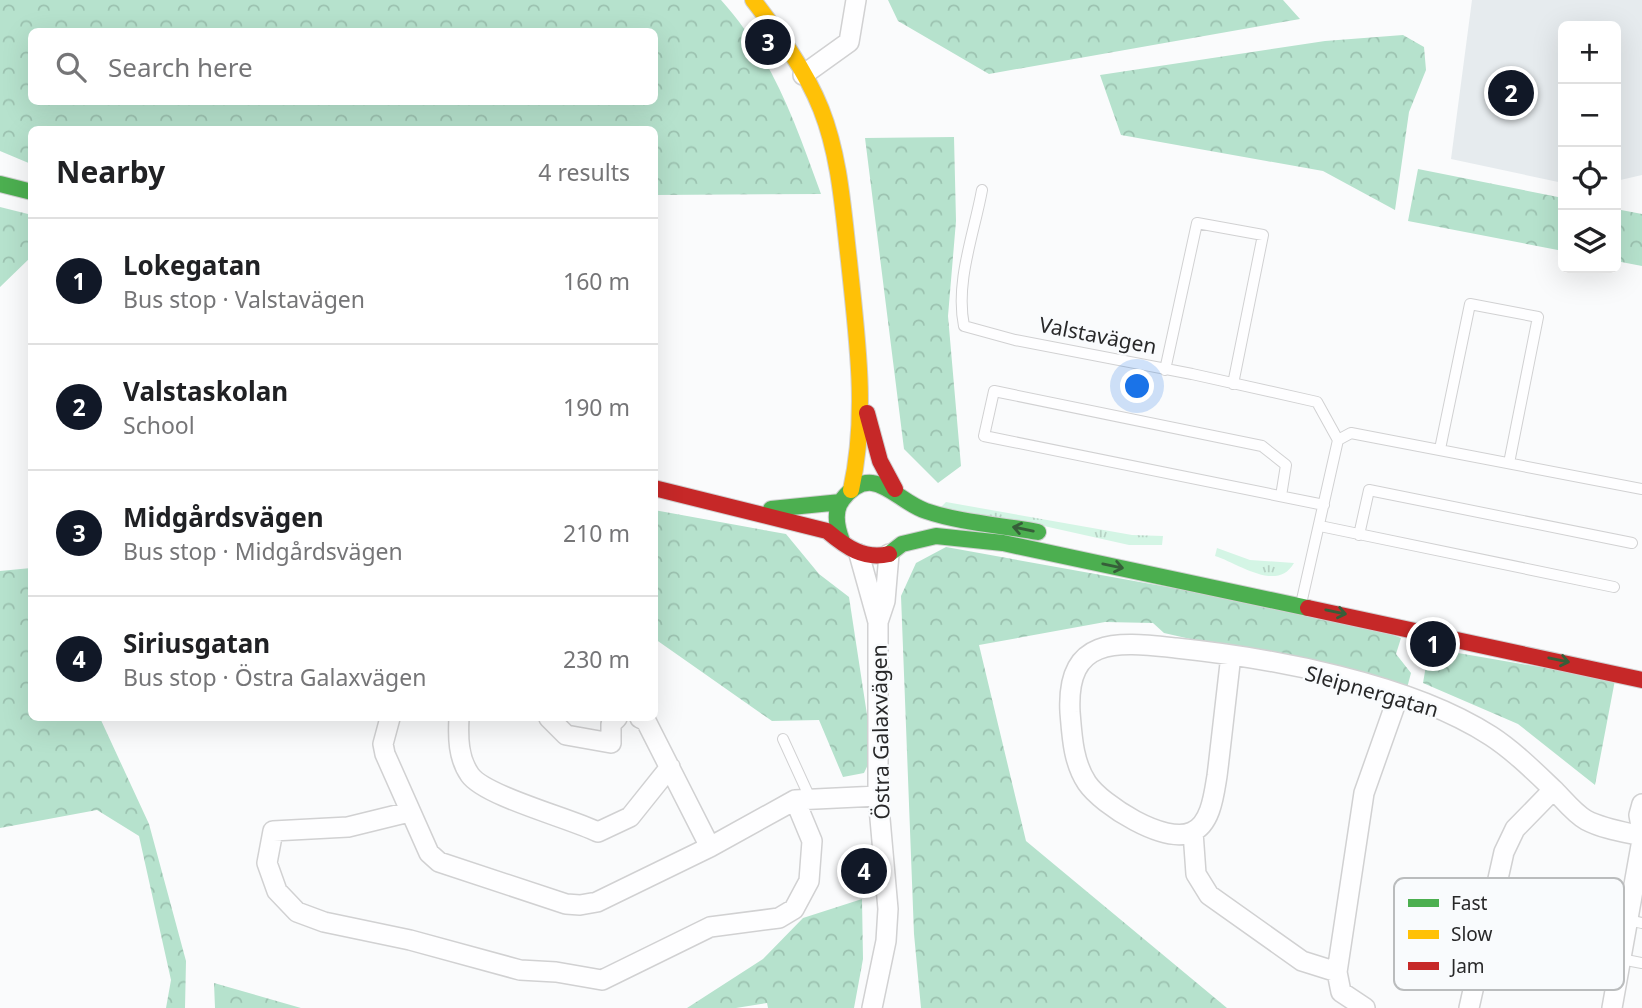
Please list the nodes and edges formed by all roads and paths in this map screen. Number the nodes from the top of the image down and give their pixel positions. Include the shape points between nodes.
1 (753, 0) edge
2 (856, 0) edge
3 (803, 75) junction
4 (0, 184) edge
5 (982, 190) dead end
6 (28, 191) edge
7 (1165, 370) junction
8 (1233, 384) junction
9 (861, 387) junction
10 (1338, 440) junction
11 (1440, 449) junction
12 (1509, 463) junction
13 (658, 489) edge
14 (1642, 489) edge
15 (900, 495) junction
16 (846, 496) junction
17 (1281, 496) junction
18 (1324, 505) junction
19 (756, 511) junction
20 (1320, 526) junction
21 (1359, 534) junction
22 (1060, 537) dead end
23 (842, 541) junction
24 (1632, 542) dead end
25 (896, 549) junction
26 (859, 554) junction
27 (1614, 587) dead end
28 (1304, 594) junction
29 (878, 622) junction
30 (1231, 655) junction
31 (1642, 680) edge
32 (1399, 694) junction
33 (389, 721) edge
34 (459, 721) edge
35 (551, 721) edge
36 (614, 721) edge
37 (646, 721) edge
38 (783, 739) dead end
39 (670, 767) junction
40 (1553, 790) junction
41 (878, 796) junction
42 (803, 799) junction
43 (1642, 804) edge
44 (409, 812) junction
45 (1193, 832) junction
46 (1642, 836) edge
47 (710, 847) junction
48 (1498, 878) edge
49 (1639, 878) edge
50 (1635, 922) edge
51 (1624, 951) edge
52 (1624, 960) edge
53 (1642, 963) edge
54 (1337, 972) junction
55 (1473, 990) edge
56 (1615, 990) edge
57 (873, 1008) edge
58 (1366, 1008) edge
59 (1469, 1008) edge
60 (1612, 1008) edge

1 - 3 street
2 - 3 street via 849,42
3 - 9 street via 813,90 832,149 844,215
4 - 6 street
5 - 7 lane, Valstavägen via 963,282 964,326
7 - 8 lane, Valstavägen
7 - 8 lane via 1197,223 1263,235
8 - 10 lane, Valstavägen via 1317,402
9 - 15 street via 880,461
9 - 16 street via 858,462
10 - 11 lane via 1351,433
10 - 18 lane
11 - 12 lane
11 - 12 lane via 1470,304 1484,306 1538,317
12 - 14 lane
13 - 19 street
15 - 16 street via 880,483 865,484
22 -> 15 street via 924,510
15 - 25 street via 910,523
16 - 19 street
16 - 23 street via 836,517
17 - 17 lane via 984,436 994,391 1262,446 1286,465
17 - 18 lane
18 - 20 lane
19 - 23 street via 827,531
20 - 21 lane
20 - 28 lane
21 - 24 lane via 1370,490
21 - 27 lane
23 - 26 street
25 - 26 street via 874,557
25 -> 28 street via 936,537 1003,543
25 - 29 street, Östra Galaxvägen
26 - 29 street, Östra Galaxvägen
28 -> 31 street
29 - 41 street, Östra Galaxvägen
30 - 32 street, Sleipnergatan
30 - 45 street via 1210,809
30 - 45 street, Sleipnergatan via 1145,645 1103,647 1086,655 1071,678 1072,738 1087,782 1124,814 1160,831
32 - 40 street, Sleipnergatan via 1492,736
32 - 54 street via 1364,793
33 - 44 street via 383,744
34 - 39 street via 457,742 470,775 491,791 598,832 630,817
35 - 36 street via 566,735 611,743
37 - 39 street
38 - 42 lane
39 - 47 street
40 - 46 street, Sleipnergatan via 1585,819
40 - 48 street via 1515,829
41 - 42 street
41 - 57 street, Östra Galaxvägen via 888,909
42 - 44 street via 812,841 809,881 794,909 779,918 710,927 602,979 520,970 324,922 297,912 276,891 267,863 273,831 348,827
42 - 47 street
43 - 46 street
44 - 47 street via 429,853 439,862 573,905 597,902
45 - 54 street via 1196,874 1209,894 1303,961
46 - 49 street
49 - 50 street
50 - 51 street
52 - 53 lane
54 - 58 street via 1341,992
55 - 59 street
56 - 60 street

